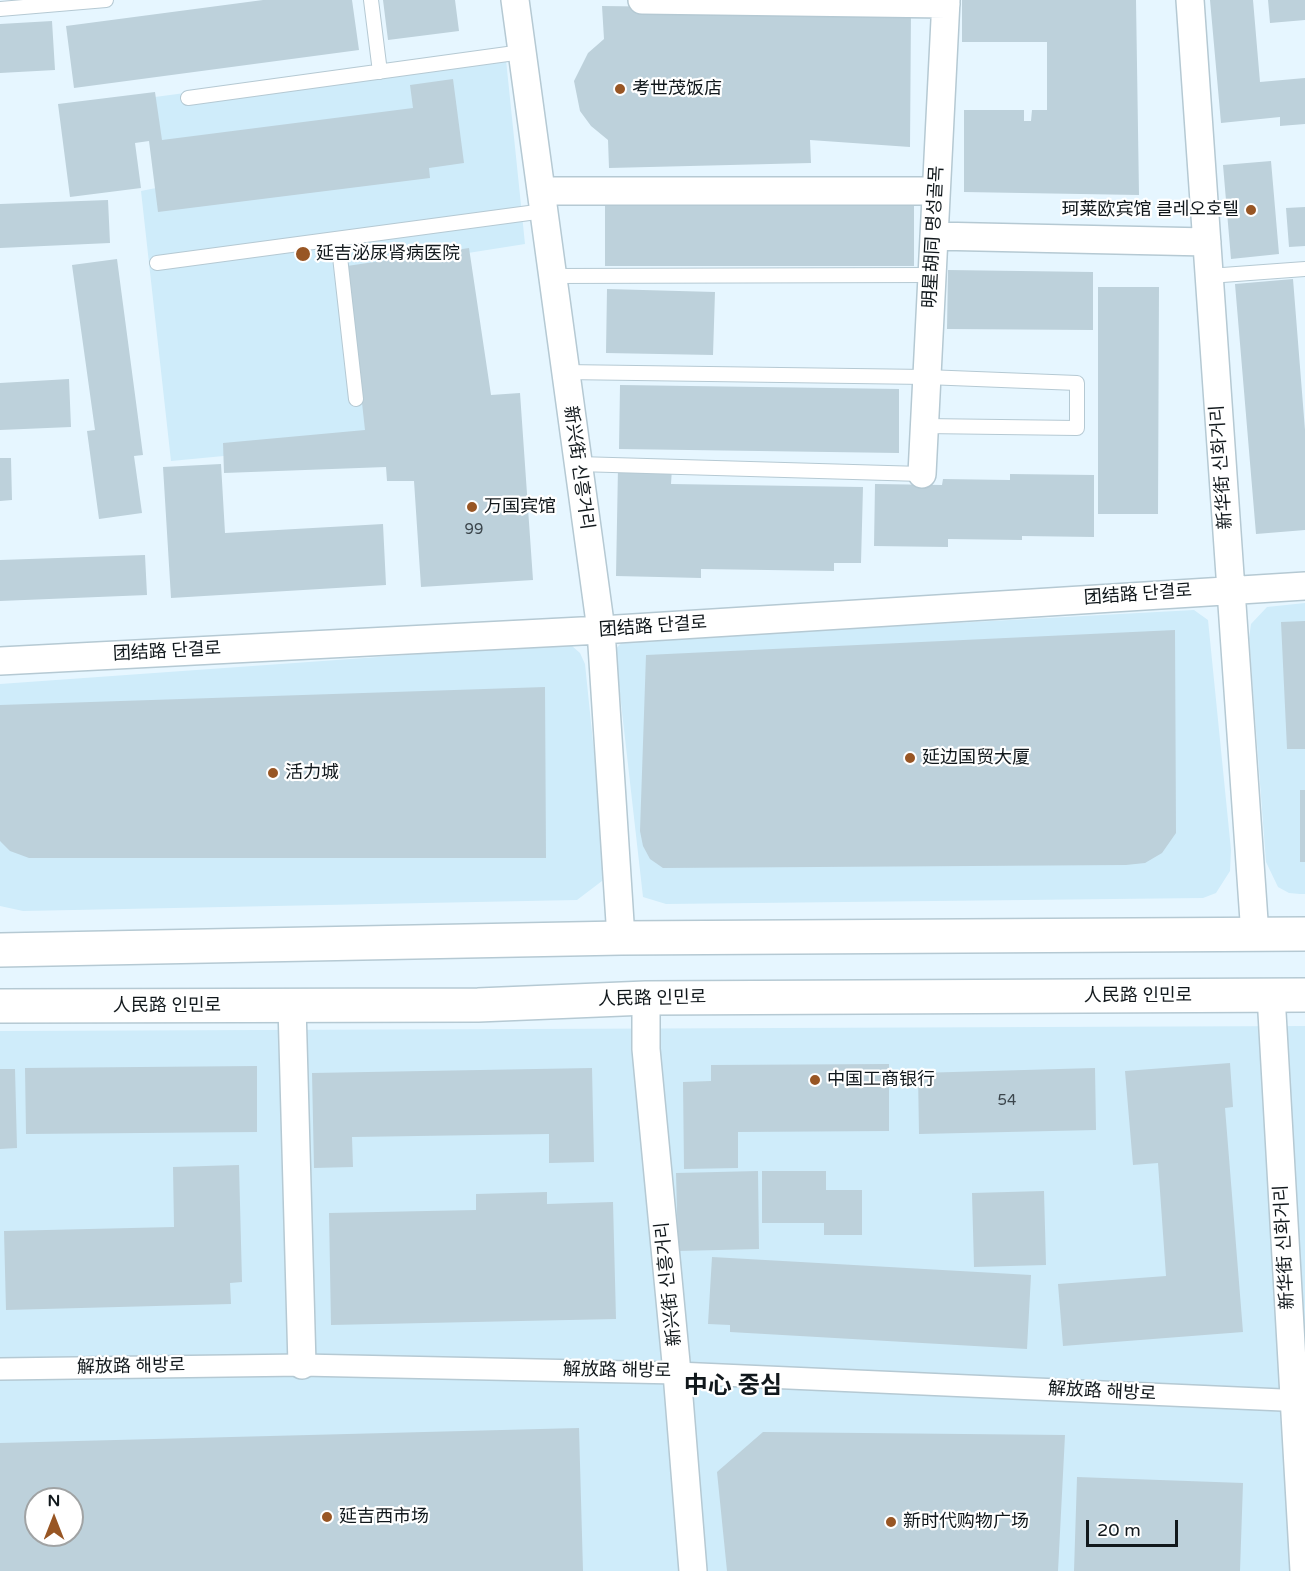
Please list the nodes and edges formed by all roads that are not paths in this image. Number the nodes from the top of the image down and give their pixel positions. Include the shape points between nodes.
1 (106, 0) edge
2 (371, 0) edge
3 (515, 0) edge
4 (642, 0) edge
5 (1190, 0) edge
6 (946, 2) edge
7 (0, 9) edge
8 (522, 52) junction
9 (380, 72) junction
10 (188, 98) dead end
11 (936, 191) junction
12 (542, 201) junction
13 (934, 236) junction
14 (338, 239) junction
15 (1207, 242) junction
16 (157, 263) dead end
17 (1305, 269) edge
18 (932, 274) junction
19 (552, 276) junction
20 (1209, 276) junction
21 (564, 372) junction
22 (926, 378) junction
23 (356, 399) dead end
24 (924, 426) junction
25 (578, 464) junction
26 (922, 474) joint
27 (1305, 586) edge
28 (1231, 590) junction
29 (601, 630) junction
30 (0, 661) edge
31 (1305, 934) edge
32 (1255, 935) junction
33 (621, 938) junction
34 (0, 950) edge
35 (1271, 995) junction
36 (1305, 995) edge
37 (646, 998) junction
38 (0, 1006) edge
39 (292, 1006) junction
40 (302, 1365) junction
41 (0, 1369) edge
42 (677, 1373) junction
43 (1299, 1401) edge
44 (693, 1571) edge
45 (1304, 1571) edge

1 - 7 lane
2 - 9 lane
3 - 8 street, 新兴街 신흥거리
4 - 6 street
5 - 15 street, 新华街 신화거리
6 - 11 street, 明星胡同 명성골목
8 - 9 lane
8 - 12 street, 新兴街 신흥거리
9 - 10 lane
11 - 12 street
11 - 13 street, 明星胡同 명성골목
12 - 14 lane
12 - 19 street, 新兴街 신흥거리
13 - 15 street
13 - 18 street, 明星胡同 명성골목
14 - 16 lane
14 - 23 lane
15 - 20 street, 新华街 신화거리
17 - 20 lane
18 - 19 lane
18 - 22 street, 明星胡同 명성골목
19 - 21 street, 新兴街 신흥거리
20 - 28 street, 新华街 신화거리
21 - 22 lane
21 - 25 street, 新兴街 신흥거리
22 - 24 street, 明星胡同 명성골목
22 - 24 lane via 1077,383 1077,428
24 - 26 street, 明星胡同 명성골목
25 - 26 lane
25 - 29 street, 新兴街 신흥거리
27 - 28 street, 团结路 단결로
28 - 29 street, 团结路 단결로
28 - 32 street, 新华街 신화거리
29 - 30 street, 团结路 단결로
29 - 33 street, 新兴街 신흥거리
31 - 32 main road
32 - 33 main road
33 - 34 main road
35 - 36 main road, 人民路 인민로
35 - 37 main road, 人民路 인민로
35 - 43 street, 新华街 신화거리
37 - 39 main road, 人民路 인민로 via 478,1005
37 - 42 street, 新兴街 신흥거리 via 646,1049
38 - 39 main road, 人民路 인민로
39 - 40 street
40 - 41 street, 解放路 해방로
40 - 42 street, 解放路 해방로
42 - 43 street, 解放路 해방로
42 - 44 street, 新兴街 신흥거리
43 - 45 street, 新华街 신화거리

